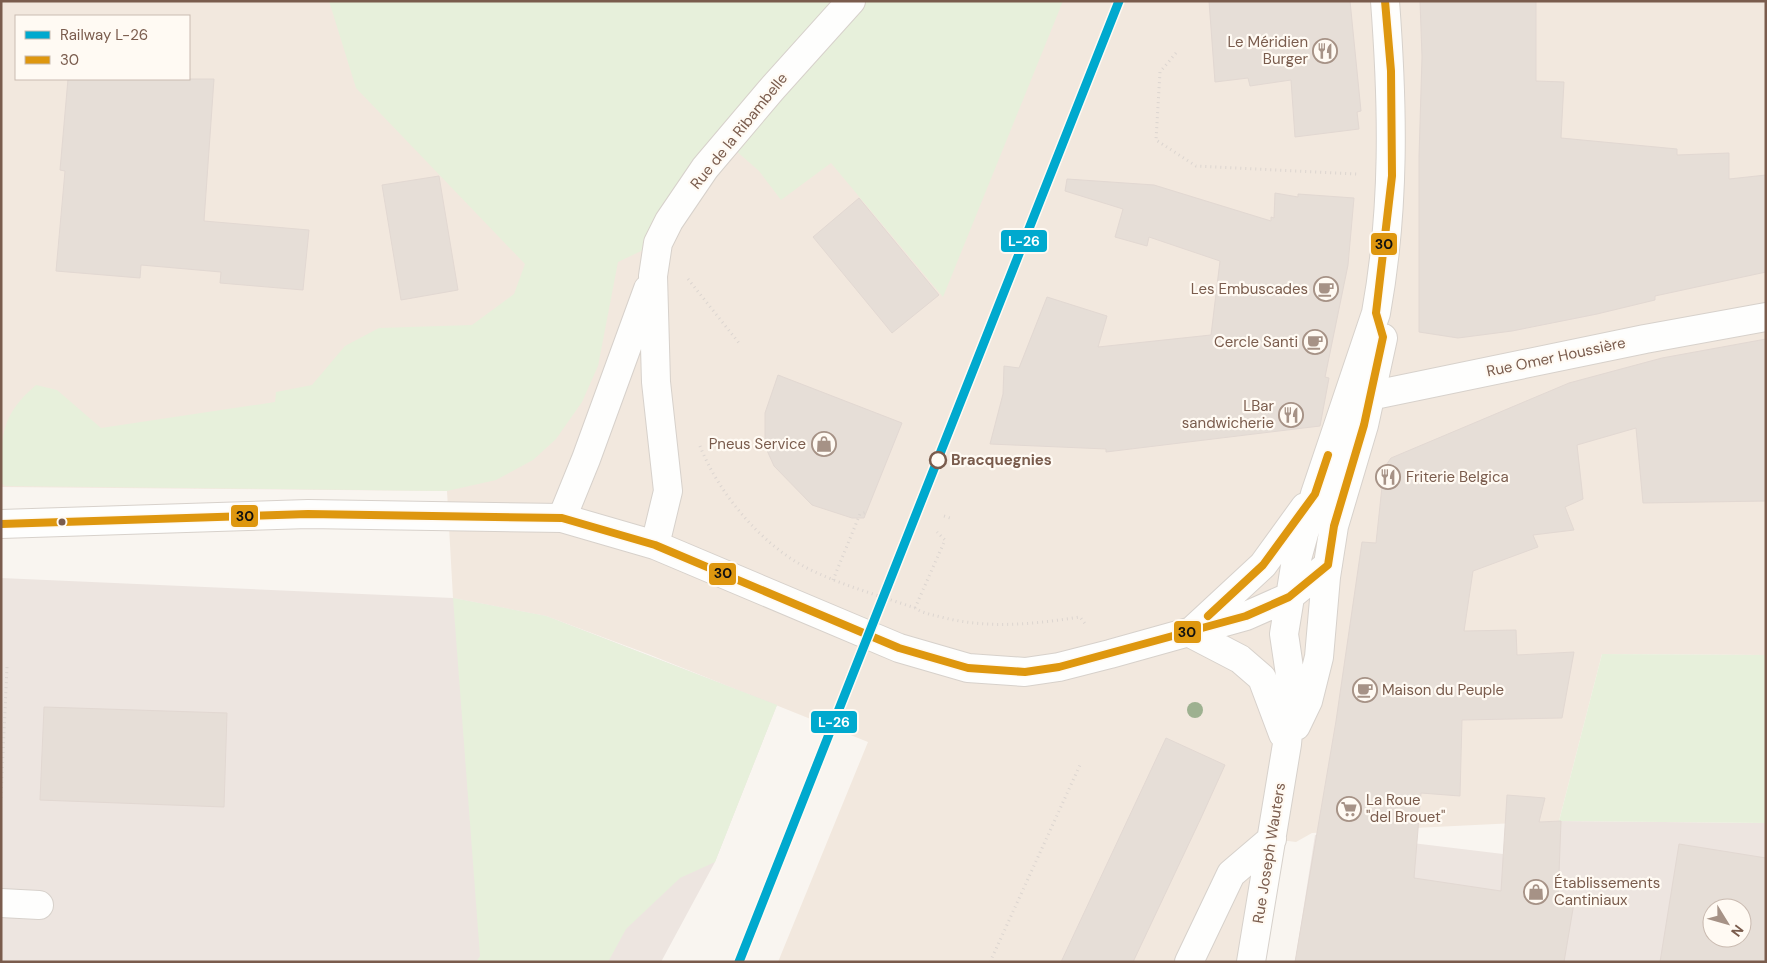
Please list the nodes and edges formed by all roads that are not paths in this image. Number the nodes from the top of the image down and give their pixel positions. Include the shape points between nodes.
1 (851, 1) edge
2 (1385, 1) edge
3 (652, 276) junction
4 (1766, 317) edge
5 (1359, 398) junction
6 (1315, 494) junction
7 (562, 518) junction
8 (1, 524) edge
9 (655, 545) junction
10 (1328, 565) junction
11 (1289, 597) junction
12 (1217, 608) junction
13 (1254, 612) junction
14 (1190, 633) junction
15 (1284, 634) junction
16 (1308, 702) junction
17 (1287, 744) junction
18 (1272, 839) junction
19 (1, 903) edge
20 (39, 905) dead end
21 (1189, 962) edge
22 (1251, 962) edge

1 - 3 street, Rue de la Ribambelle via 705,168 658,243
2 - 5 street via 1392,176 1376,313 1383,337
3 - 7 street
3 - 9 street via 656,382 668,491
4 - 5 street, Rue Omer Houssière
5 - 6 street
5 - 10 street
6 - 11 street
6 - 12 street via 1263,565
7 - 8 street via 308,514
7 - 9 street
9 - 14 street via 899,648 968,668 1025,672 1059,667
10 - 11 street
10 - 16 street via 1319,658
11 - 13 street
11 - 15 street
12 - 13 street
12 - 14 street
13 - 14 street
13 - 15 street
14 - 17 street via 1240,659 1262,678
15 - 16 street
15 - 17 street via 1292,688
16 - 17 street
17 - 18 street, Rue Joseph Wauters
18 - 21 street via 1231,874
18 - 22 street, Rue Joseph Wauters
19 - 20 street

